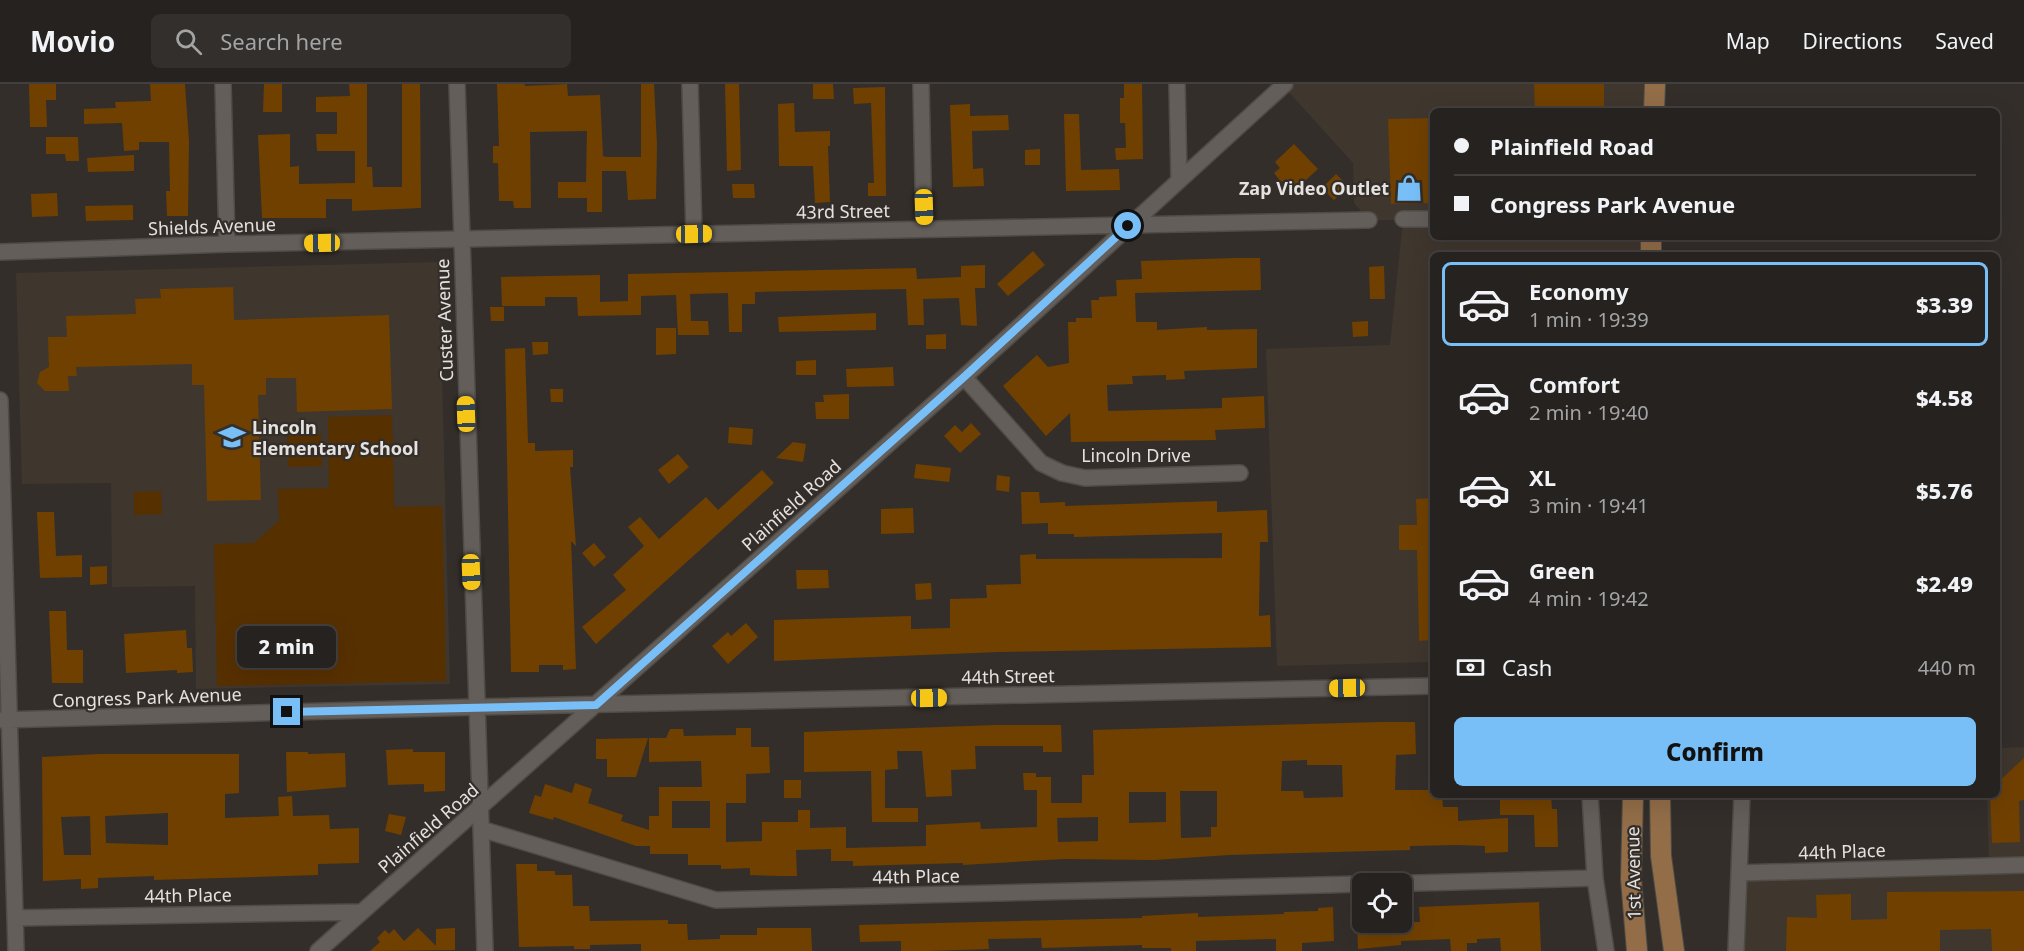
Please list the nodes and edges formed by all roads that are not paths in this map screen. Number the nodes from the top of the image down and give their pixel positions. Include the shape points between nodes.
1 (223, 84) edge
2 (457, 84) edge
3 (690, 84) edge
4 (921, 84) edge
5 (1177, 84) edge
6 (1285, 84) edge
7 (1654, 84) edge
8 (1654, 108) edge
9 (1179, 178) junction
10 (1403, 219) dead end
11 (1430, 219) edge
12 (1369, 220) dead end
13 (1128, 226) junction
14 (924, 229) junction
15 (694, 234) junction
16 (461, 240) junction
17 (226, 244) junction
18 (0, 252) edge
19 (964, 377) junction
20 (0, 400) edge
21 (1240, 473) dead end
22 (1430, 686) edge
23 (596, 705) junction
24 (476, 707) junction
25 (5, 720) edge
26 (1590, 798) edge
27 (1634, 798) edge
28 (1660, 798) edge
29 (1742, 798) edge
30 (480, 809) junction
31 (481, 829) junction
32 (2024, 865) edge
33 (1739, 873) junction
34 (1595, 878) junction
35 (1412, 883) edge
36 (1352, 884) edge
37 (361, 912) junction
38 (15, 918) junction
39 (16, 951) edge
40 (318, 951) edge
41 (485, 951) edge
42 (1606, 951) edge
43 (1637, 951) edge
44 (1674, 951) edge
45 (1736, 951) edge

1 - 17 street
2 - 16 street, Custer Avenue
3 - 15 street
4 - 14 street
5 - 9 street
6 - 9 street, Plainfield Road
7 - 8 main road
9 - 13 street, Plainfield Road
10 - 11 street
12 - 13 street, 43rd Street
13 - 14 street, 43rd Street
13 - 19 street, Plainfield Road
14 - 15 street, 43rd Street
15 - 16 street, 43rd Street
16 - 17 street, Shields Avenue
16 - 24 street, Custer Avenue
17 - 18 street, Shields Avenue
19 - 21 street, Lincoln Drive via 1041,463 1062,473 1085,478
19 - 23 street, Plainfield Road
20 - 25 street
22 - 23 street, 44th Street
23 - 24 street, 44th Street
23 - 30 street, Plainfield Road
24 - 25 street, Congress Park Avenue
24 - 30 street, Custer Avenue
25 - 38 street
26 - 34 street
27 - 43 main road, 1st Avenue via 1631,879
28 - 44 main road, 1st Avenue via 1666,902
29 - 33 street
30 - 31 street, Custer Avenue
30 - 37 street, Plainfield Road
31 - 36 street, 44th Place via 716,900
31 - 41 street, Custer Avenue
32 - 33 street, 44th Place
33 - 45 street
34 - 35 street
34 - 42 street
37 - 38 street, 44th Place
37 - 40 street, Plainfield Road
38 - 39 street

